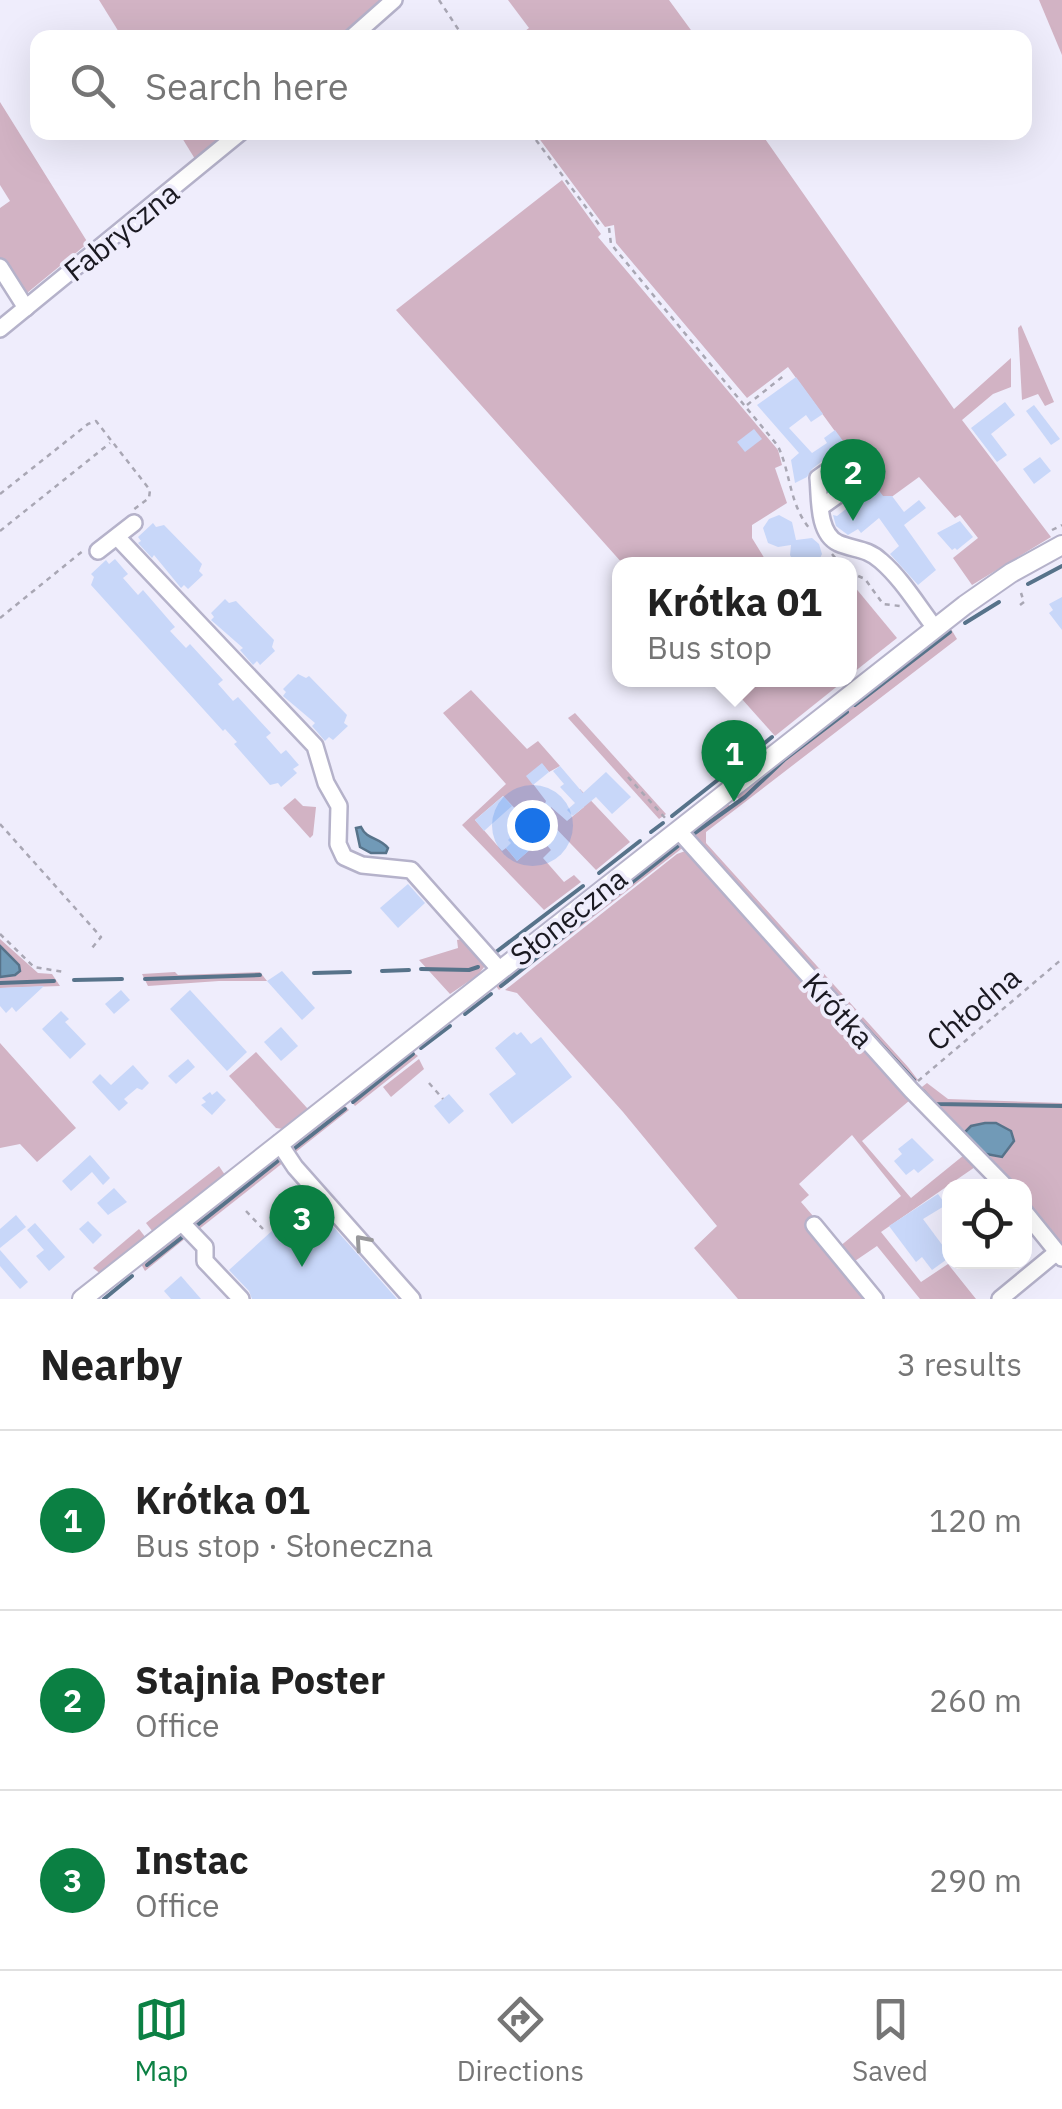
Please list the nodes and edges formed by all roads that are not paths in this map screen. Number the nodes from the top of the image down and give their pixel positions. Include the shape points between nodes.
1 (394, 0) edge
2 (361, 30) edge
3 (231, 140) edge
4 (0, 268) edge
5 (26, 308) junction
6 (0, 329) edge
7 (821, 507) dead end
8 (134, 516) road end
9 (117, 537) junction
10 (1057, 537) edge
11 (94, 548) road end
12 (935, 628) junction
13 (674, 827) junction
14 (500, 970) junction
15 (279, 1143) junction
16 (997, 1179) edge
17 (1032, 1221) edge
18 (180, 1222) junction
19 (814, 1225) dead end
20 (1060, 1255) edge
21 (82, 1299) edge
22 (241, 1299) edge
23 (412, 1299) edge
24 (875, 1299) edge
25 (1000, 1299) edge

1 - 2 street
3 - 5 street, Fabryczna
4 - 5 street
5 - 6 street, Fabryczna
7 - 12 street via 834,541 874,555
8 - 9 street
9 - 11 street
9 - 14 street via 315,746 339,806 344,858 411,870
10 - 12 main road, Słoneczna
12 - 13 main road, Słoneczna
13 - 14 main road, Słoneczna
13 - 16 street, Krótka
14 - 15 main road, Słoneczna
15 - 18 main road, Słoneczna
23 -> 15 street
17 - 20 street
18 - 21 main road, Słoneczna
18 - 22 street
19 - 24 street
20 - 25 street

